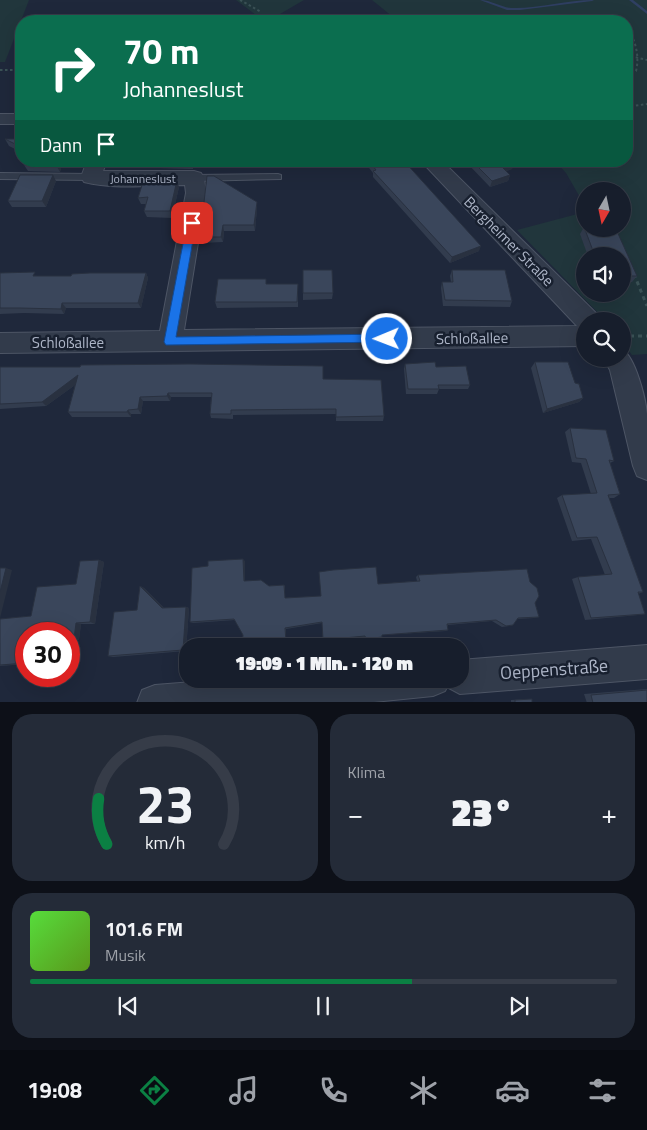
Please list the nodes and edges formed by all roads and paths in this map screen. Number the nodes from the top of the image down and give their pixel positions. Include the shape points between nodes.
1 (240, 0) edge
2 (265, 15) edge
3 (452, 15) edge
4 (479, 15) edge
5 (633, 36) edge
6 (633, 56) edge
7 (636, 56) junction
8 (647, 60) edge
9 (0, 70) edge
10 (15, 70) edge
11 (633, 72) edge
12 (647, 104) edge
13 (633, 106) edge
14 (0, 119) edge
15 (15, 119) edge
16 (436, 167) edge
17 (94, 169) edge
18 (0, 176) edge
19 (278, 176) dead end
20 (194, 178) junction
21 (633, 272) edge
22 (647, 306) edge
23 (579, 312) edge
24 (576, 336) edge
25 (631, 336) edge
26 (647, 336) edge
27 (170, 342) junction
28 (0, 343) edge
29 (622, 367) edge
30 (647, 466) edge
31 (647, 662) edge
32 (469, 676) edge
33 (324, 688) edge
34 (155, 702) edge

1 - 2 path
3 - 4 path
5 - 7 path
6 - 7 path
7 - 8 path
7 - 11 path via 638,66
9 - 10 path
12 - 13 path
14 - 15 street
16 - 23 street, Bergheimer Straße
17 - 18 lane, Johanneslust
17 - 20 street, Johanneslust via 113,179
19 - 20 lane, Johanneslust
20 - 27 street, Johanneslust via 196,193
21 - 22 path
24 - 27 street, Schloßallee
25 - 26 path
27 - 28 street, Schloßallee
29 - 30 street
31 - 32 street, Oeppenstraße
33 - 34 street

